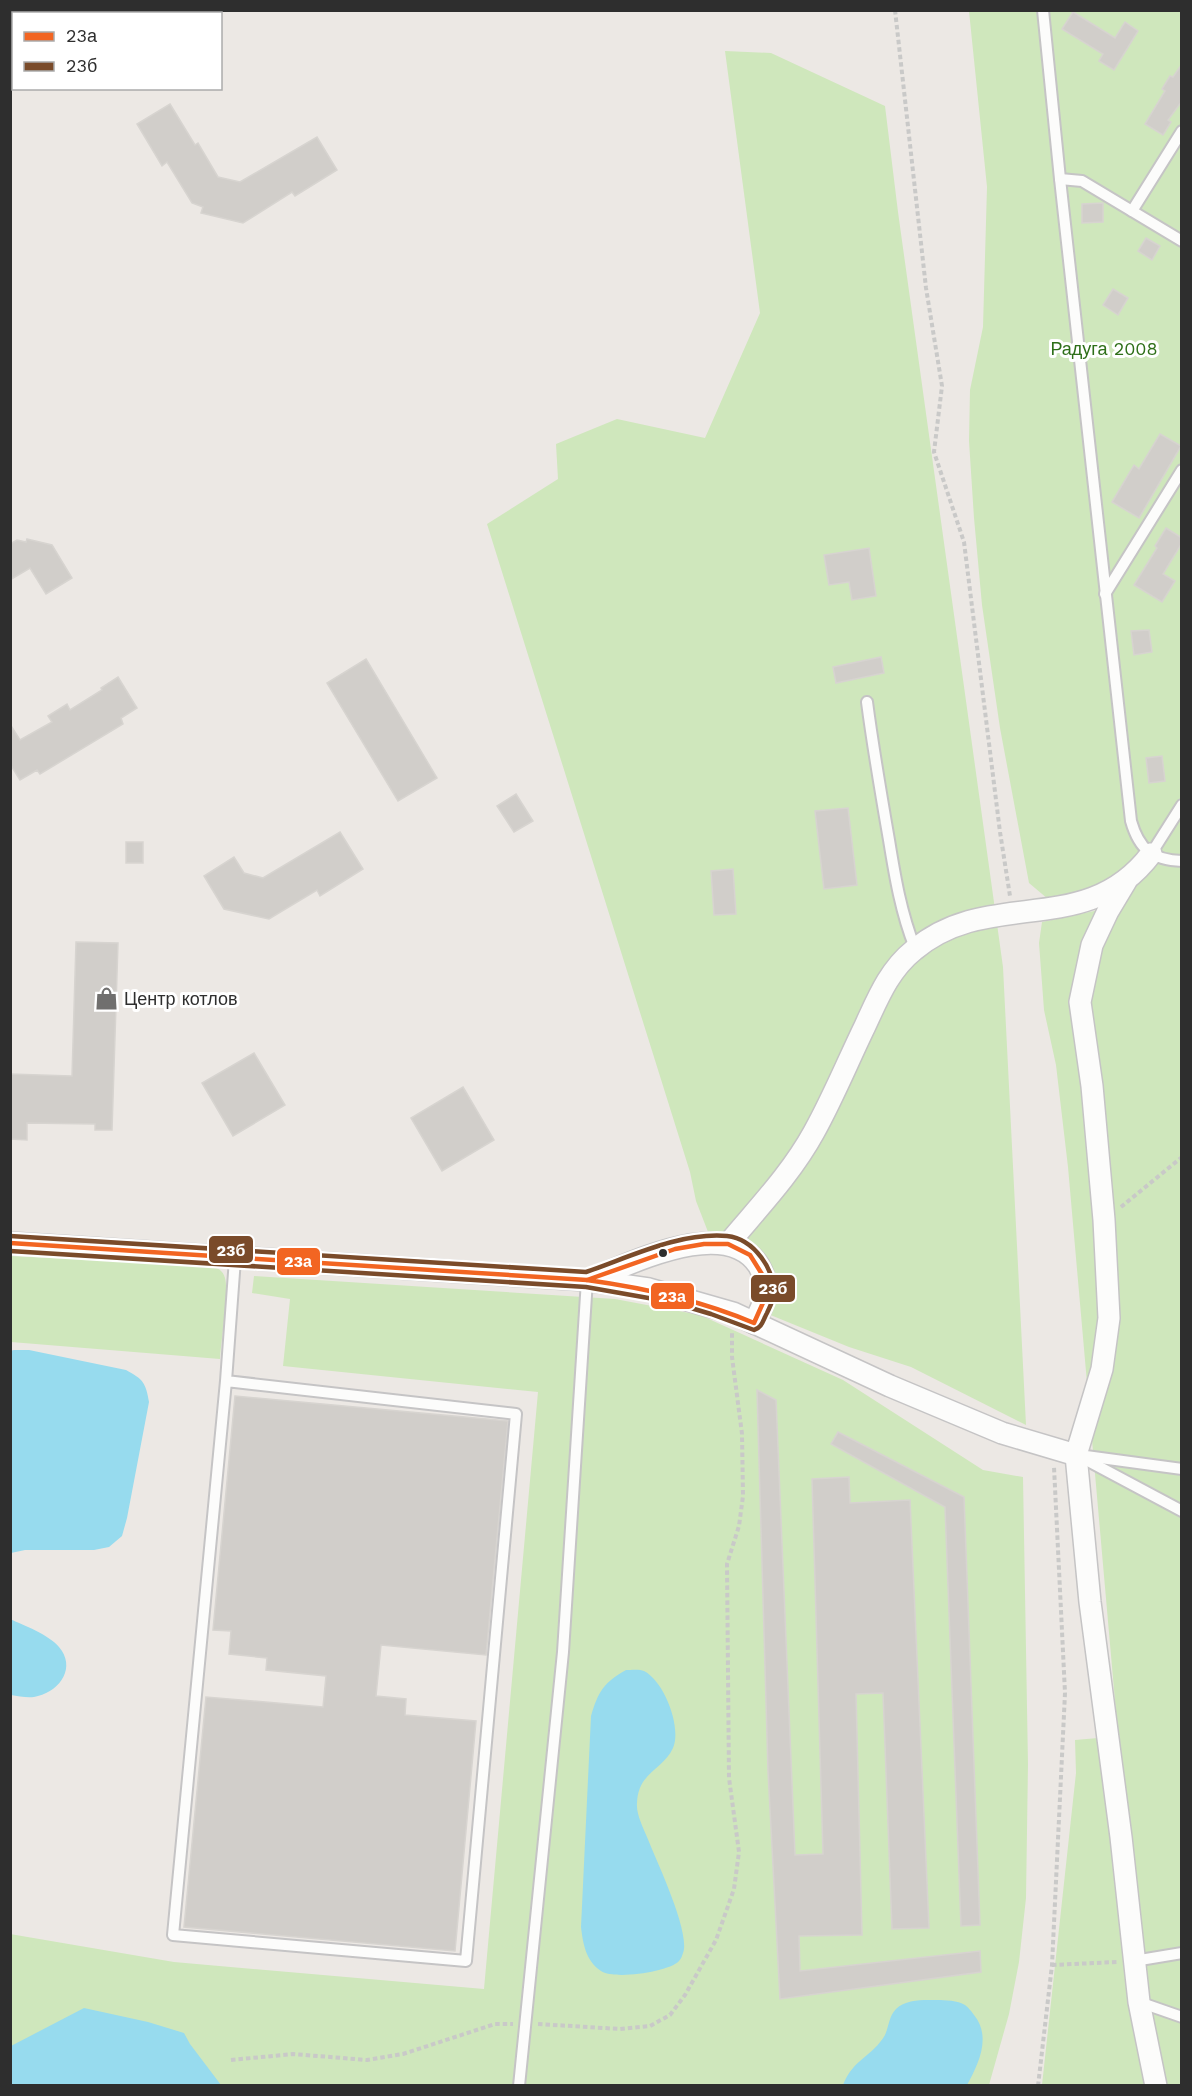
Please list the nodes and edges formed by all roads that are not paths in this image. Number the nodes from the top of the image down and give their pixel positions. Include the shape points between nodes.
1 (1045, 13) edge
2 (1182, 131) edge
3 (1060, 179) junction
4 (1132, 211) junction
5 (1182, 241) edge
6 (1182, 470) edge
7 (1105, 594) junction
8 (867, 702) dead end
9 (1182, 805) edge
10 (1151, 854) junction
11 (1182, 861) edge
12 (1126, 881) junction
13 (915, 948) junction
14 (10, 1243) edge
15 (728, 1244) junction
16 (235, 1259) junction
17 (587, 1280) junction
18 (754, 1323) junction
19 (226, 1381) junction
20 (1076, 1455) junction
21 (1182, 1469) edge
22 (1182, 1511) edge
23 (1182, 1953) edge
24 (1134, 1961) junction
25 (1139, 2002) junction
26 (1182, 2017) edge
27 (519, 2085) edge
28 (1156, 2085) edge

1 - 3 lane
2 - 4 lane
3 - 4 lane via 1082,181
3 - 7 lane
4 - 5 lane
6 - 7 lane
7 - 10 lane via 1131,821 1139,843
8 - 13 lane via 898,893
9 - 10 lane
10 - 11 lane
10 - 12 street
12 - 13 street via 1077,904 962,923
12 - 20 street via 1092,945 1080,1002 1092,1086 1109,1300 1106,1346
13 - 15 street via 890,975 800,1156
14 - 16 street
15 - 17 street via 675,1249
15 - 18 street via 750,1255 765,1279 766,1296
16 - 17 street
16 - 19 lane
17 - 18 street via 649,1289 733,1313
17 - 27 lane via 563,1652
18 - 20 street via 1002,1433
19 - 19 lane via 173,1935 466,1961 516,1414
20 - 21 lane
20 - 22 lane
20 - 24 street
23 - 24 lane
24 - 25 street
25 - 26 lane
25 - 28 street

